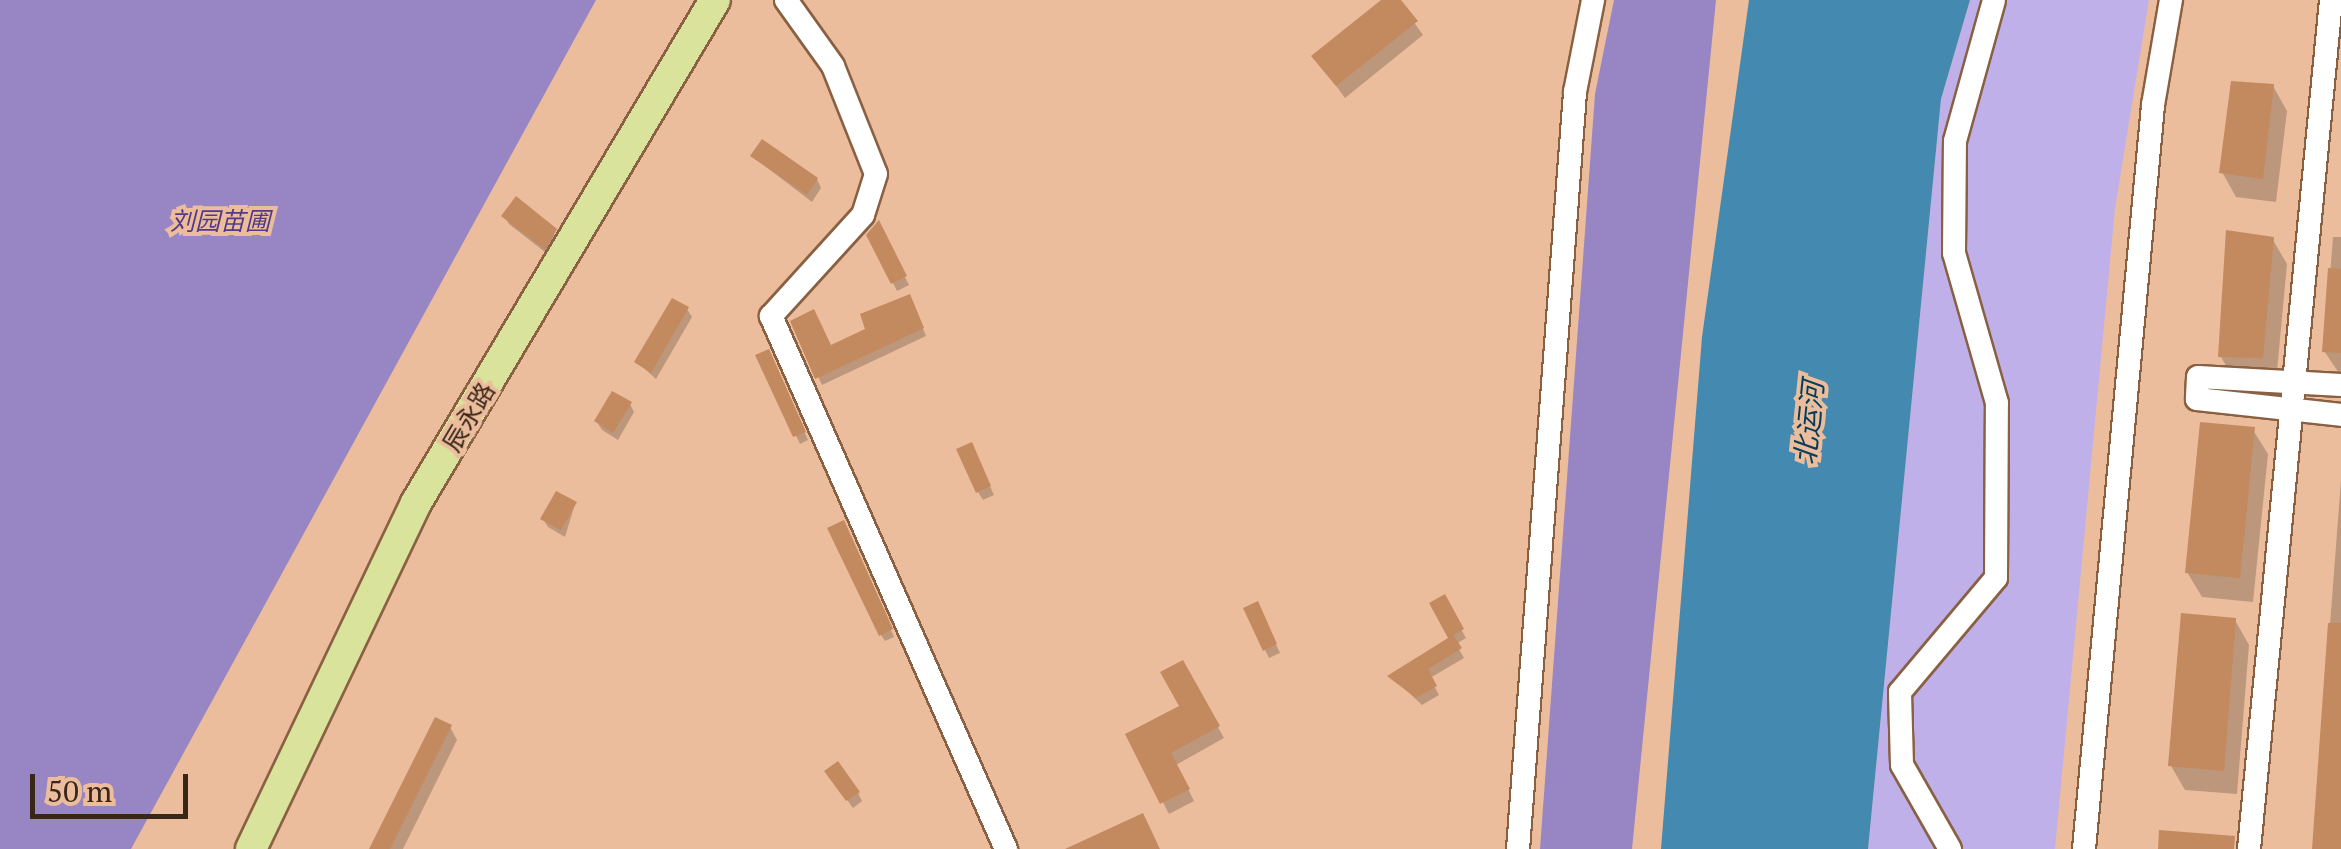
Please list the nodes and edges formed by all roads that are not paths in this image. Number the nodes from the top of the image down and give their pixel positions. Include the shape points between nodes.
1 (715, 0) edge
2 (786, 0) edge
3 (1593, 0) edge
4 (1994, 0) edge
5 (2171, 0) edge
6 (2332, 0) edge
7 (2294, 383) junction
8 (2341, 385) edge
9 (2292, 413) junction
10 (2341, 416) edge
11 (251, 849) edge
12 (1006, 849) edge
13 (1518, 849) edge
14 (1950, 849) edge
15 (2084, 849) edge
16 (2249, 849) edge

1 - 11 main road, 辰永路 via 416,504
2 - 12 street via 833,66 876,174 863,215 770,316
3 - 13 street via 1575,92
4 - 14 street via 1955,140 1954,252 1997,404 1996,578 1900,692 1902,765
5 - 15 street via 2152,105
6 - 7 street
7 - 8 street
7 - 9 street
7 - 9 street via 2198,377 2197,400
9 - 10 street
9 - 16 street

